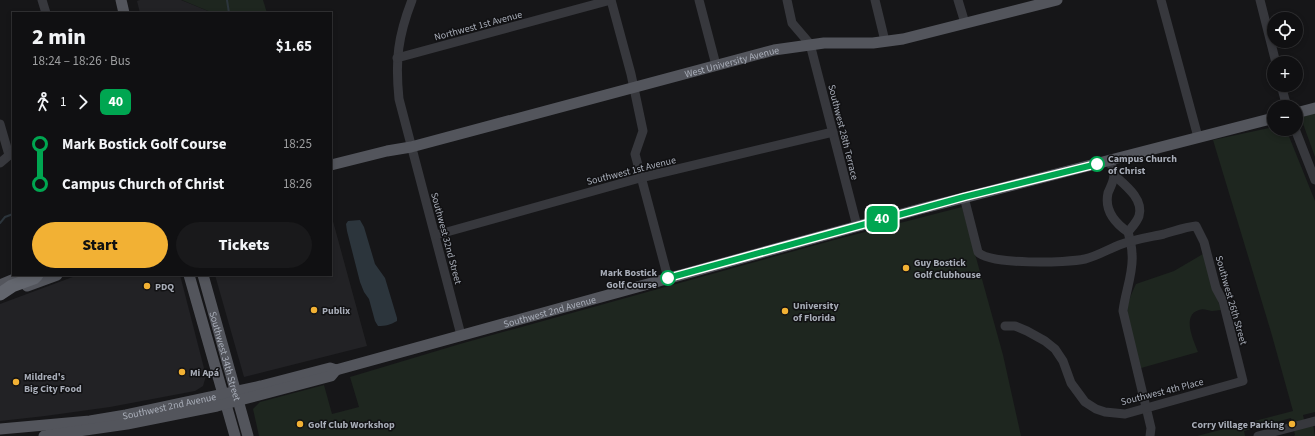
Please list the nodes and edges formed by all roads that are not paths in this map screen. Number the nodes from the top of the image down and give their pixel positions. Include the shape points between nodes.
1 (42, 0) edge
2 (121, 0) edge
3 (412, 0) edge
4 (611, 0) edge
5 (699, 0) edge
6 (787, 0) edge
7 (876, 0) edge
8 (958, 0) edge
9 (1057, 0) edge
10 (1161, 0) edge
11 (1260, 0) edge
12 (1035, 3) edge
13 (46, 12) edge
14 (124, 12) edge
15 (965, 23) junction
16 (885, 41) junction
17 (810, 44) junction
18 (1274, 56) edge
19 (397, 58) junction
20 (716, 65) junction
21 (634, 88) junction
22 (1315, 108) edge
23 (1303, 111) edge
24 (1267, 120) edge
25 (0, 124) edge
26 (833, 132) junction
27 (1298, 136) edge
28 (1198, 137) junction
29 (410, 147) junction
30 (11, 154) edge
31 (1110, 160) junction
32 (0, 163) edge
33 (332, 165) edge
34 (332, 173) edge
35 (1114, 175) junction
36 (640, 178) junction
37 (1315, 180) edge
38 (964, 197) junction
39 (857, 226) junction
40 (436, 235) junction
41 (1129, 237) junction
42 (23, 276) edge
43 (36, 276) edge
44 (53, 276) edge
45 (190, 276) edge
46 (203, 276) edge
47 (668, 278) junction
48 (0, 285) edge
49 (0, 294) edge
50 (1005, 326) dead end
51 (461, 335) junction
52 (1244, 381) joint
53 (237, 396) junction
54 (225, 399) junction
55 (1146, 407) junction
56 (1315, 421) edge
57 (5, 431) edge
58 (44, 436) edge
59 (235, 436) edge
60 (248, 436) edge
61 (1150, 436) edge
62 (1258, 436) edge

1 - 13 street
2 - 14 main road
3 - 19 street, Southwest 32nd Street via 404,20
4 - 19 street, Northwest 1st Avenue
4 - 21 street
5 - 20 street
6 - 17 street via 792,23
7 - 16 street
8 - 15 street
9 - 12 main road, West University Avenue
10 - 28 street
11 - 18 street
12 - 15 main road, West University Avenue
15 - 16 main road, West University Avenue
16 - 17 main road, West University Avenue
17 - 20 main road, West University Avenue
17 - 26 street, Southwest 28th Terrace
19 - 29 street, Southwest 32nd Street via 399,99
20 - 21 main road, West University Avenue
21 - 29 main road, West University Avenue
21 - 36 street via 643,131 635,154
22 - 23 main road
24 - 28 main road, Southwest 2nd Avenue
25 - 30 street
26 - 36 street, Southwest 1st Avenue
26 - 39 street, Southwest 28th Terrace
27 - 37 street
28 - 31 main road, Southwest 2nd Avenue
29 - 33 main road, West University Avenue
29 - 34 main road, West University Avenue
29 - 40 street, Southwest 32nd Street
30 - 32 street
31 - 35 street
31 - 38 main road, Southwest 2nd Avenue
35 - 41 street via 1108,208 1114,221
35 - 41 street via 1131,191 1138,202 1138,217
36 - 40 street, Southwest 1st Avenue
36 - 47 street
38 - 39 main road, Southwest 2nd Avenue
38 - 41 street via 978,252 981,255 1002,260 1067,262 1093,257
39 - 47 main road, Southwest 2nd Avenue
40 - 51 street, Southwest 32nd Street
41 - 52 street, Southwest 26th Street via 1165,234 1184,227 1196,226 1204,242 1216,288 1223,301
41 - 55 street via 1132,268 1123,310
42 - 48 main road
43 - 49 highway
44 - 49 main road
45 - 54 main road, Southwest 34th Street
46 - 53 main road, Southwest 34th Street
47 - 51 main road, Southwest 2nd Avenue
50 - 55 street, Southwest 4th Place via 1015,326 1027,331 1055,349 1085,402 1105,412 1125,414
51 - 53 main road, Southwest 2nd Avenue via 336,370 331,376
52 - 55 street, Southwest 4th Place
53 - 54 main road, Southwest 2nd Avenue
53 - 60 main road, Southwest 34th Street
54 - 57 main road, Southwest 2nd Avenue via 126,416
54 - 58 main road, Southwest 2nd Avenue via 127,424
54 - 59 main road, Southwest 34th Street
55 - 61 street via 1151,428
56 - 62 street

